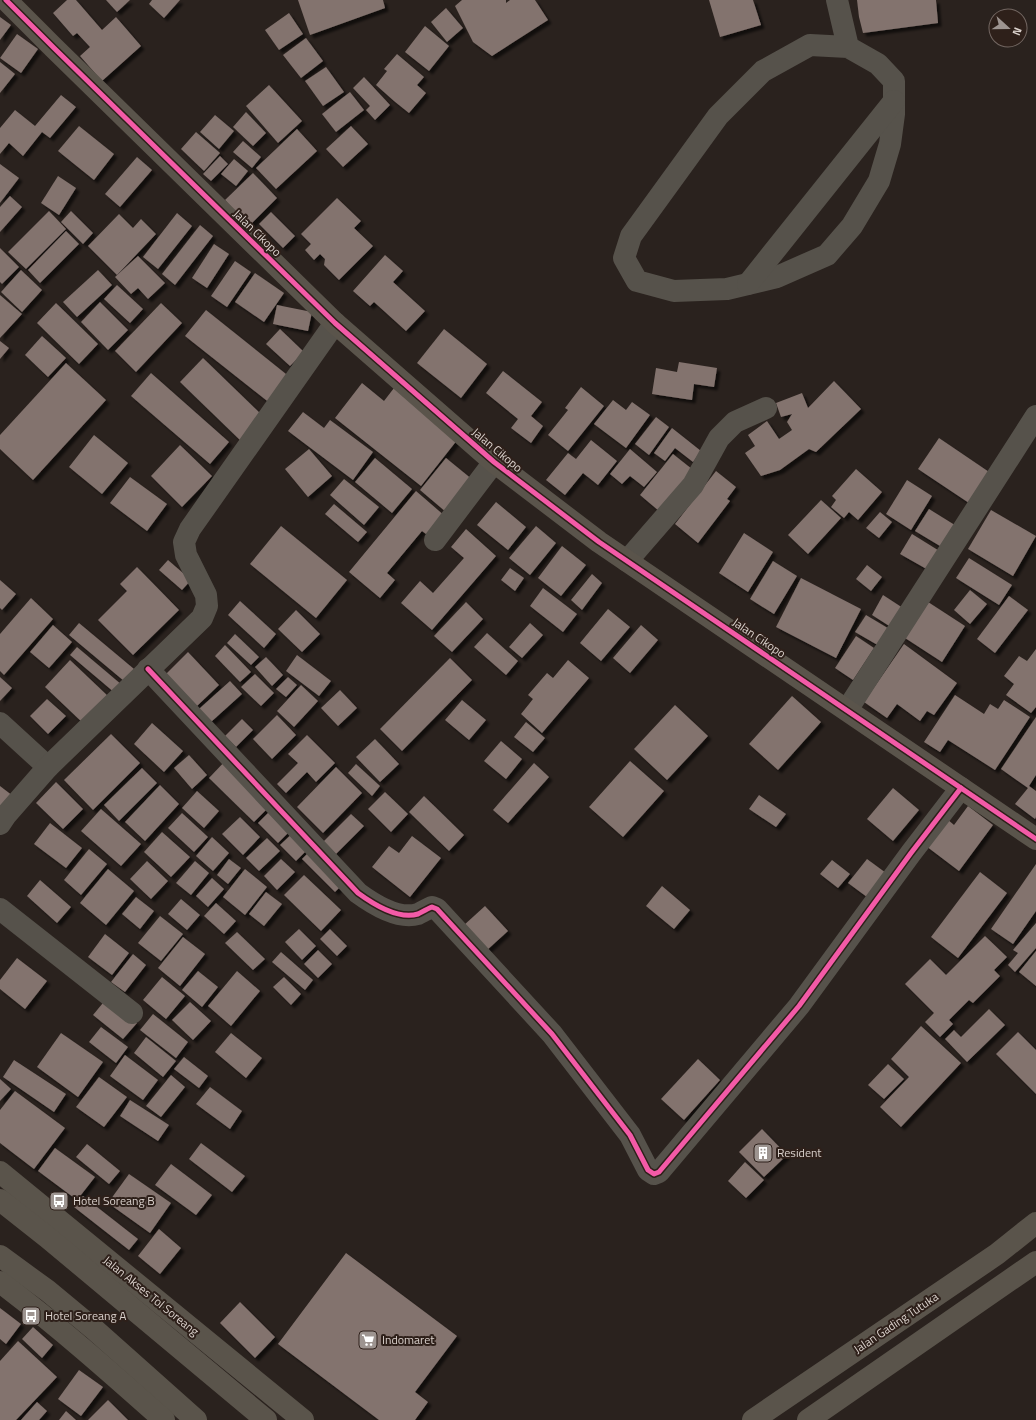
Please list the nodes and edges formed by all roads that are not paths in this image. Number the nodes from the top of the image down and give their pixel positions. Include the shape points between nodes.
1 (6, 0) edge
2 (837, 0) edge
3 (848, 47) junction
4 (894, 101) junction
5 (748, 284) junction
6 (336, 322) junction
7 (766, 408) dead end
8 (1036, 416) edge
9 (494, 462) junction
10 (434, 540) dead end
11 (627, 561) junction
12 (148, 669) junction
13 (847, 710) junction
14 (0, 724) edge
15 (48, 766) junction
16 (961, 788) junction
17 (0, 824) edge
18 (1036, 839) edge
19 (0, 909) edge
20 (132, 1013) dead end
21 (0, 1172) edge
22 (0, 1200) edge
23 (1036, 1223) edge
24 (0, 1256) edge
25 (1036, 1262) edge
26 (0, 1282) edge
27 (164, 1420) edge
28 (196, 1420) edge
29 (266, 1420) edge
30 (303, 1420) edge
31 (753, 1420) edge
32 (808, 1420) edge

1 - 6 street, Jalan Cikopo
2 - 3 street
3 - 4 street via 878,64 894,81
3 - 5 street via 810,46 763,71 718,116 631,236 624,258 637,281 674,291 727,289
4 - 5 street
4 - 5 street via 890,144 879,181 852,226 827,255 777,277
6 - 9 street, Jalan Cikopo
6 - 12 street via 190,529 184,542 186,555 206,595 207,606 202,618
7 - 11 street via 735,422 719,438 692,485
8 - 13 street
9 - 10 street
9 - 11 street, Jalan Cikopo
11 - 13 street, Jalan Cikopo
12 - 15 street
12 - 16 street via 358,893 371,903 393,912 409,915 432,907 437,909 552,1034 630,1134 648,1170 654,1174 659,1172 799,1006
13 - 16 street, Jalan Cikopo
14 - 15 street
15 - 17 street
16 - 18 street, Jalan Cikopo
19 - 20 street
21 - 30 street, Jalan Akses Tol Soreang
22 - 29 street, Jalan Akses Tol Soreang
23 - 31 street, Jalan Gading Tutuka via 998,1254
24 - 28 street via 72,1311
25 - 32 street
26 - 27 street via 76,1342

